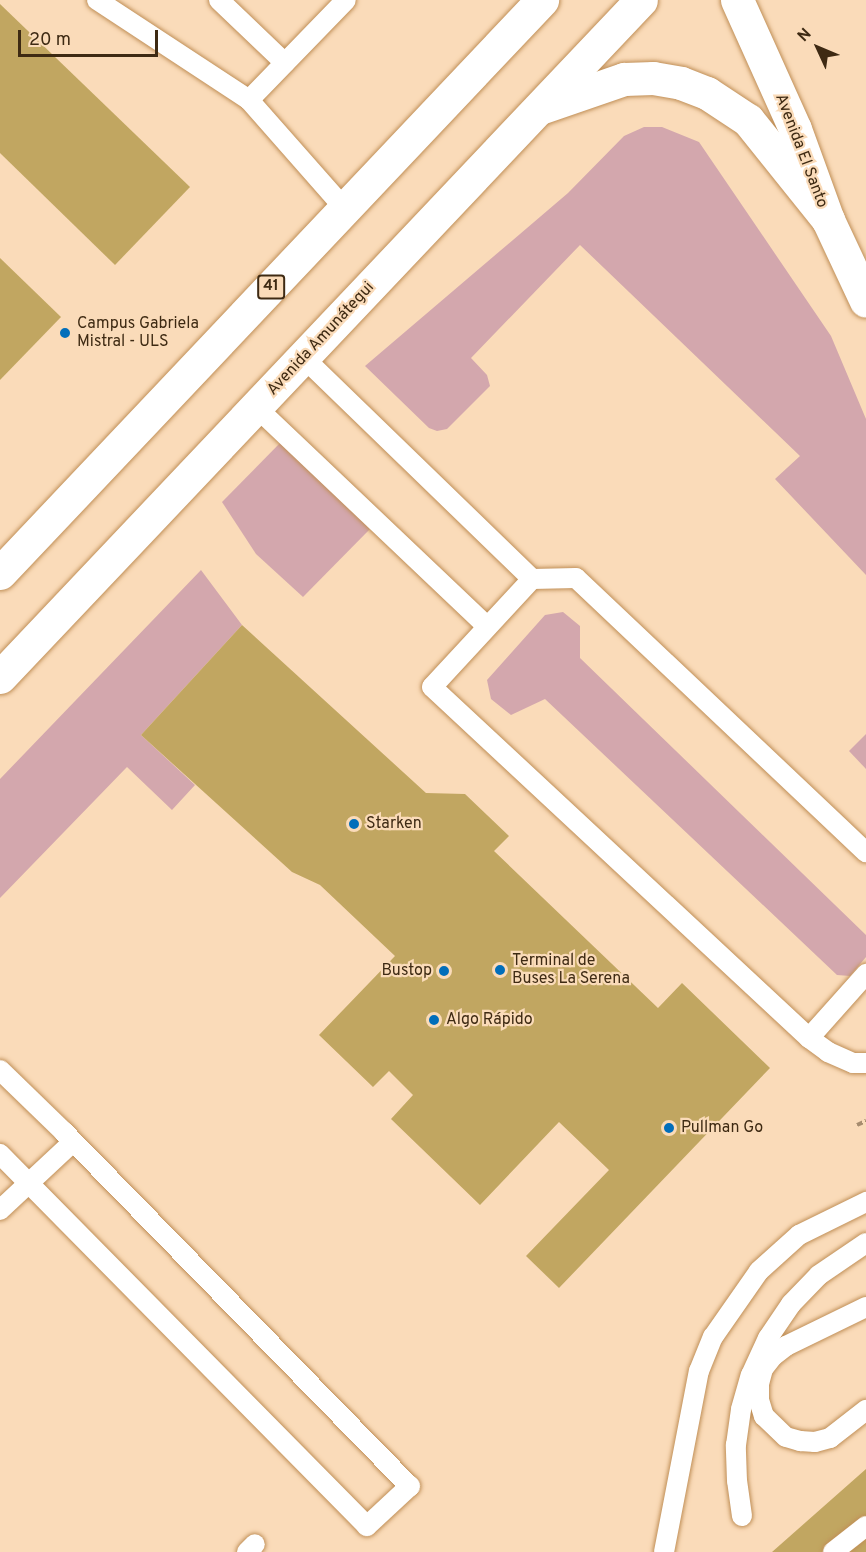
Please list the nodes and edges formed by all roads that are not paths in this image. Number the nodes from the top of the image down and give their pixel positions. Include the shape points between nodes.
1 (97, 0) edge
2 (219, 0) edge
3 (346, 0) edge
4 (542, 0) edge
5 (641, 0) edge
6 (737, 0) edge
7 (285, 63) junction
8 (249, 100) junction
9 (538, 108) junction
10 (345, 209) junction
11 (828, 220) junction
12 (866, 302) edge
13 (303, 357) junction
14 (256, 407) junction
15 (0, 573) edge
16 (532, 579) junction
17 (487, 626) junction
18 (0, 677) edge
19 (866, 852) edge
20 (866, 974) edge
21 (809, 1038) junction
22 (866, 1063) edge
23 (0, 1070) edge
24 (73, 1142) junction
25 (0, 1154) edge
26 (29, 1182) junction
27 (866, 1202) edge
28 (0, 1210) edge
29 (866, 1243) edge
30 (866, 1307) edge
31 (866, 1410) edge
32 (742, 1516) dead end
33 (866, 1526) edge
34 (664, 1552) edge
35 (833, 1552) edge

1 - 8 lane
2 - 7 lane
3 - 7 lane
4 - 10 main road, 41
5 - 9 main road, Avenida Amunátegui
6 - 11 main road, Avenida El Santo via 795,129
7 - 8 lane
8 - 10 lane
9 - 11 main road via 624,79 652,78 707,93 748,120
9 - 13 main road, Avenida Amunátegui
10 - 15 main road, 41
11 - 12 main road, Avenida El Santo
13 - 14 main road, Avenida Amunátegui
13 - 16 lane
14 - 17 lane
14 - 18 main road, Avenida Amunátegui
16 - 17 lane
16 - 19 lane via 576,578
17 - 21 lane via 432,687
20 - 21 lane
21 - 22 lane via 853,1063
23 - 24 lane
24 - 26 lane
24 - 26 lane via 410,1486 367,1526
25 - 26 lane
26 - 28 lane
27 - 34 lane via 799,1235 759,1271 712,1337 699,1371
29 - 32 lane via 819,1275 791,1304 768,1338 751,1375 741,1409 736,1457
30 - 31 lane via 786,1346 773,1356 759,1384 764,1416 786,1437 800,1441 830,1438
33 - 35 lane

